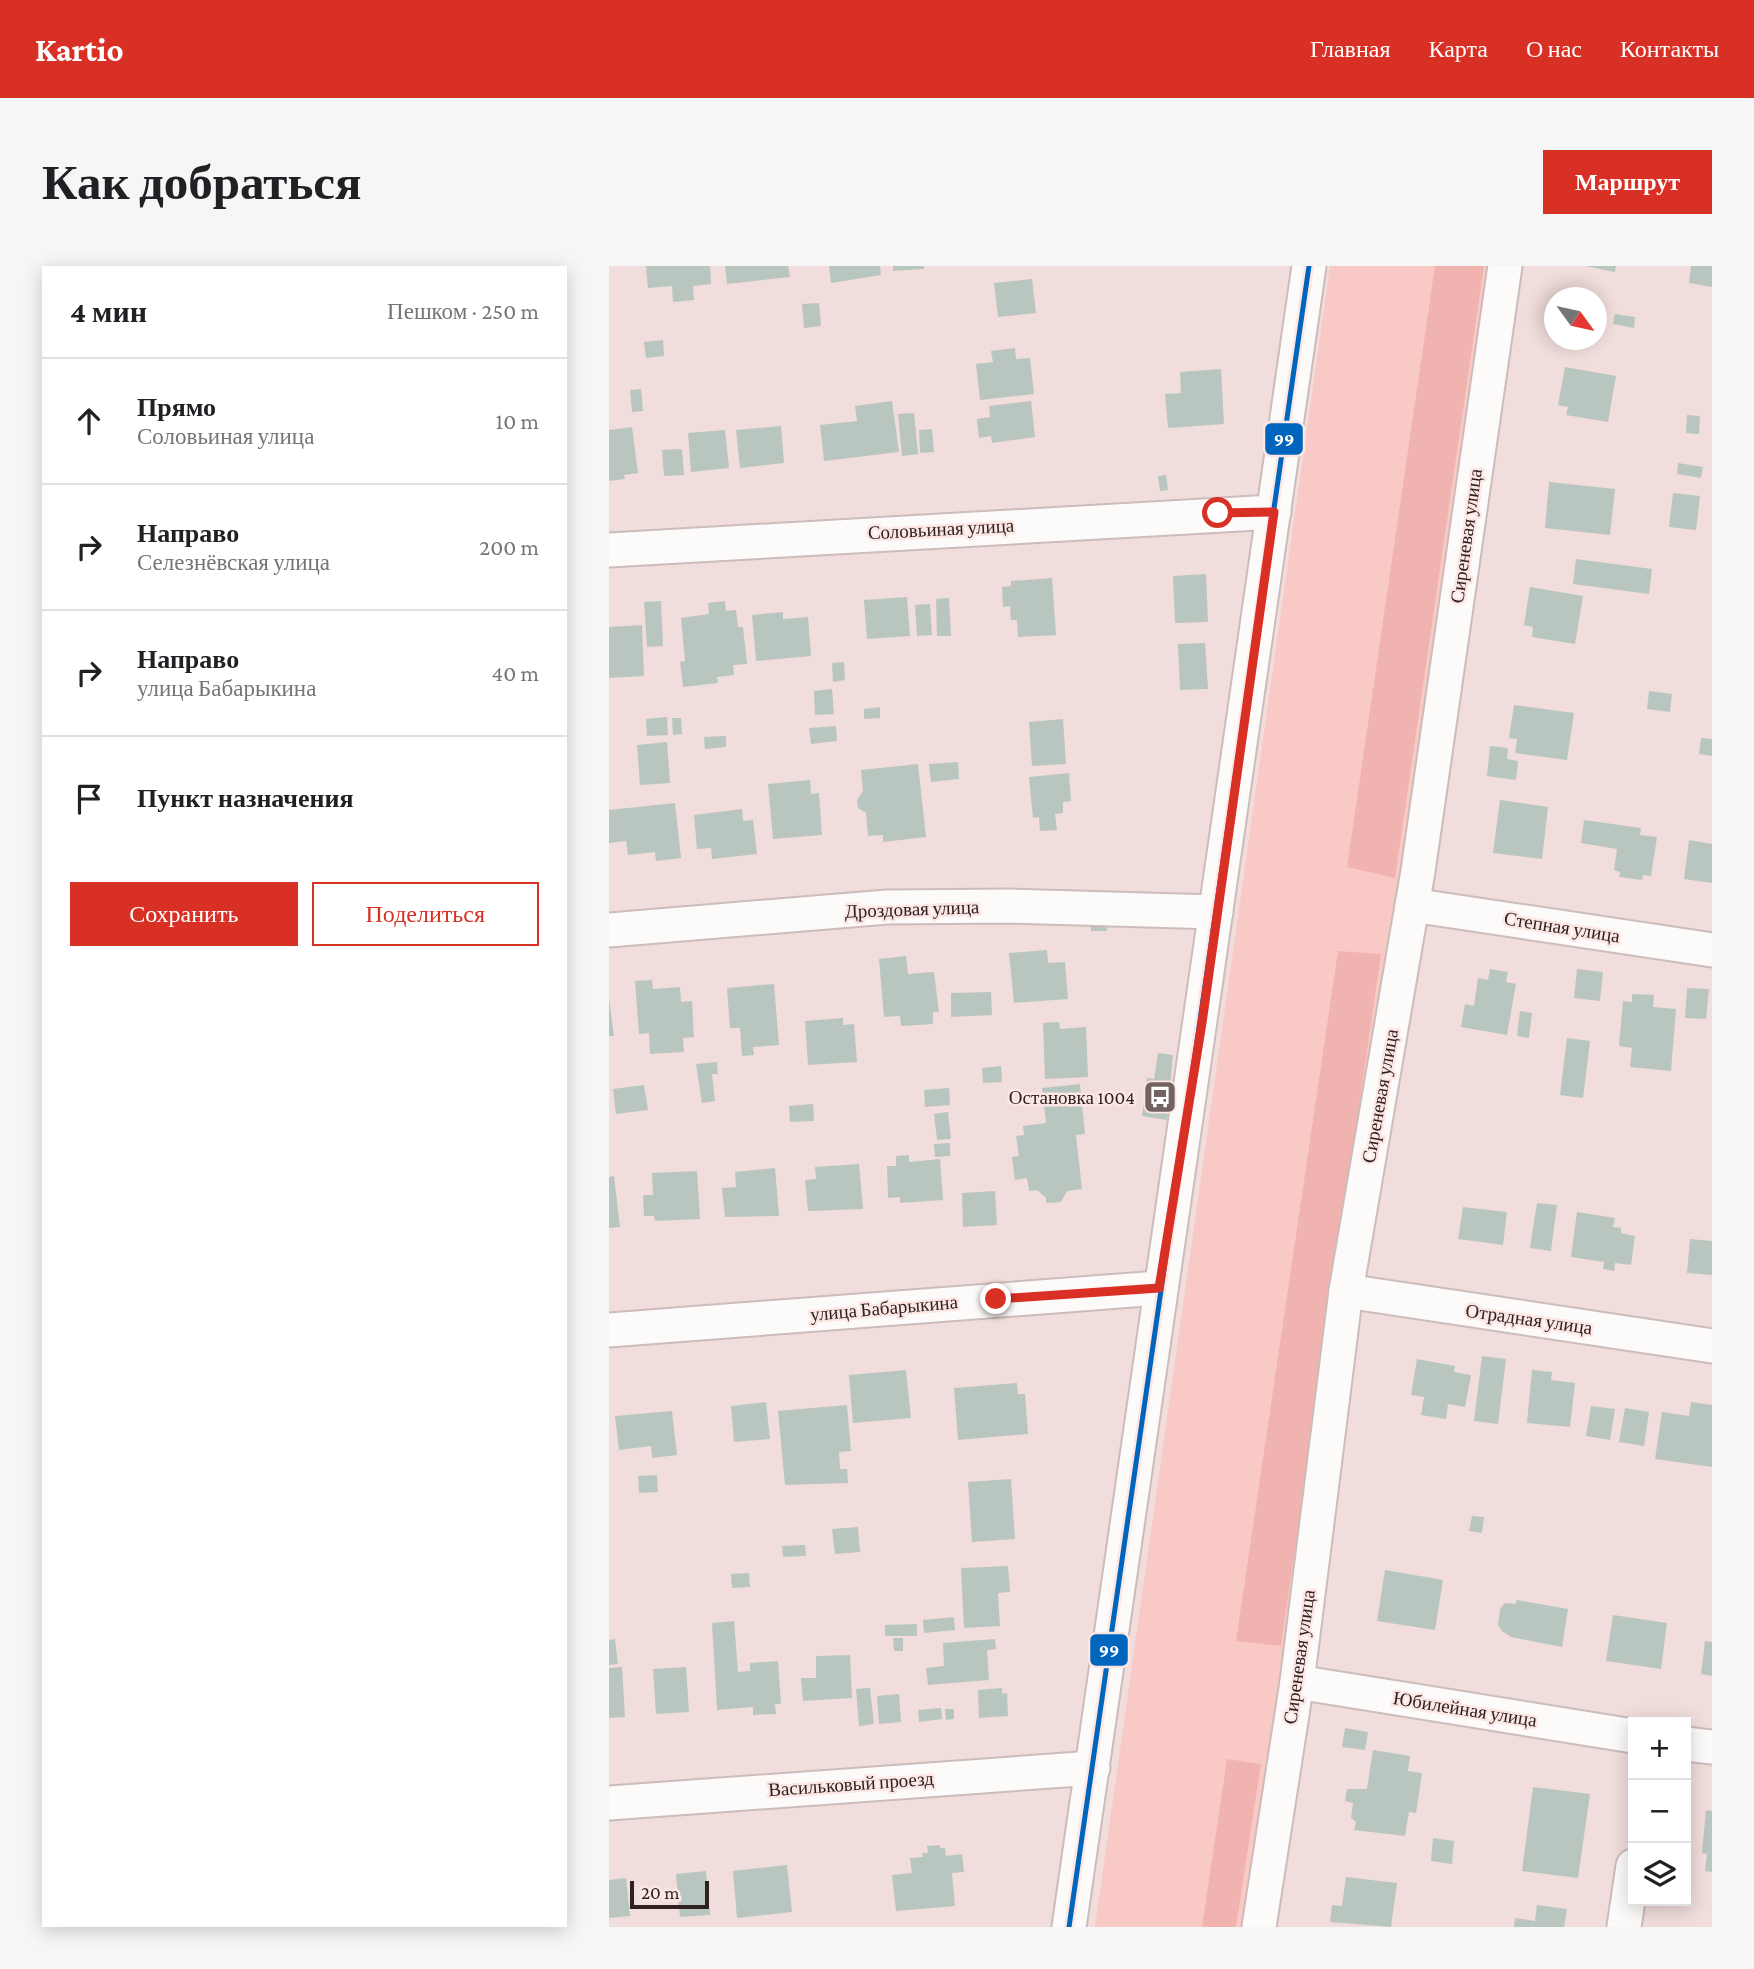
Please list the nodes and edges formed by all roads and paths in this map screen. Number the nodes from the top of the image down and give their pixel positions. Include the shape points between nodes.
1 (1309, 266) edge
2 (1505, 266) edge
3 (1274, 512) junction
4 (609, 550) edge
5 (1412, 905) junction
6 (1216, 912) junction
7 (609, 930) edge
8 (1712, 950) edge
9 (1159, 1288) junction
10 (1346, 1291) junction
11 (609, 1330) edge
12 (1712, 1346) edge
13 (1297, 1682) junction
14 (1628, 1735) edge
15 (1691, 1745) edge
16 (1712, 1747) edge
17 (1093, 1768) junction
18 (609, 1803) edge
19 (1628, 1900) edge
20 (1069, 1927) edge
21 (1259, 1927) edge
22 (1624, 1927) edge

1 - 3 street
2 - 5 street, Сиреневая улица
3 - 4 street, Соловьиная улица
3 - 6 street
5 - 8 street, Степная улица
5 - 10 street, Сиреневая улица
6 - 7 street, Дроздовая улица via 887,907
6 - 9 street
9 - 11 street, улица Бабарыкина
9 - 17 street
10 - 12 street, Отрадная улица
10 - 13 street, Сиреневая улица
13 - 14 street, Юбилейная улица
13 - 21 street, Сиреневая улица
15 - 16 street
17 - 18 street, Васильковый проезд
17 - 20 street
19 - 22 street

